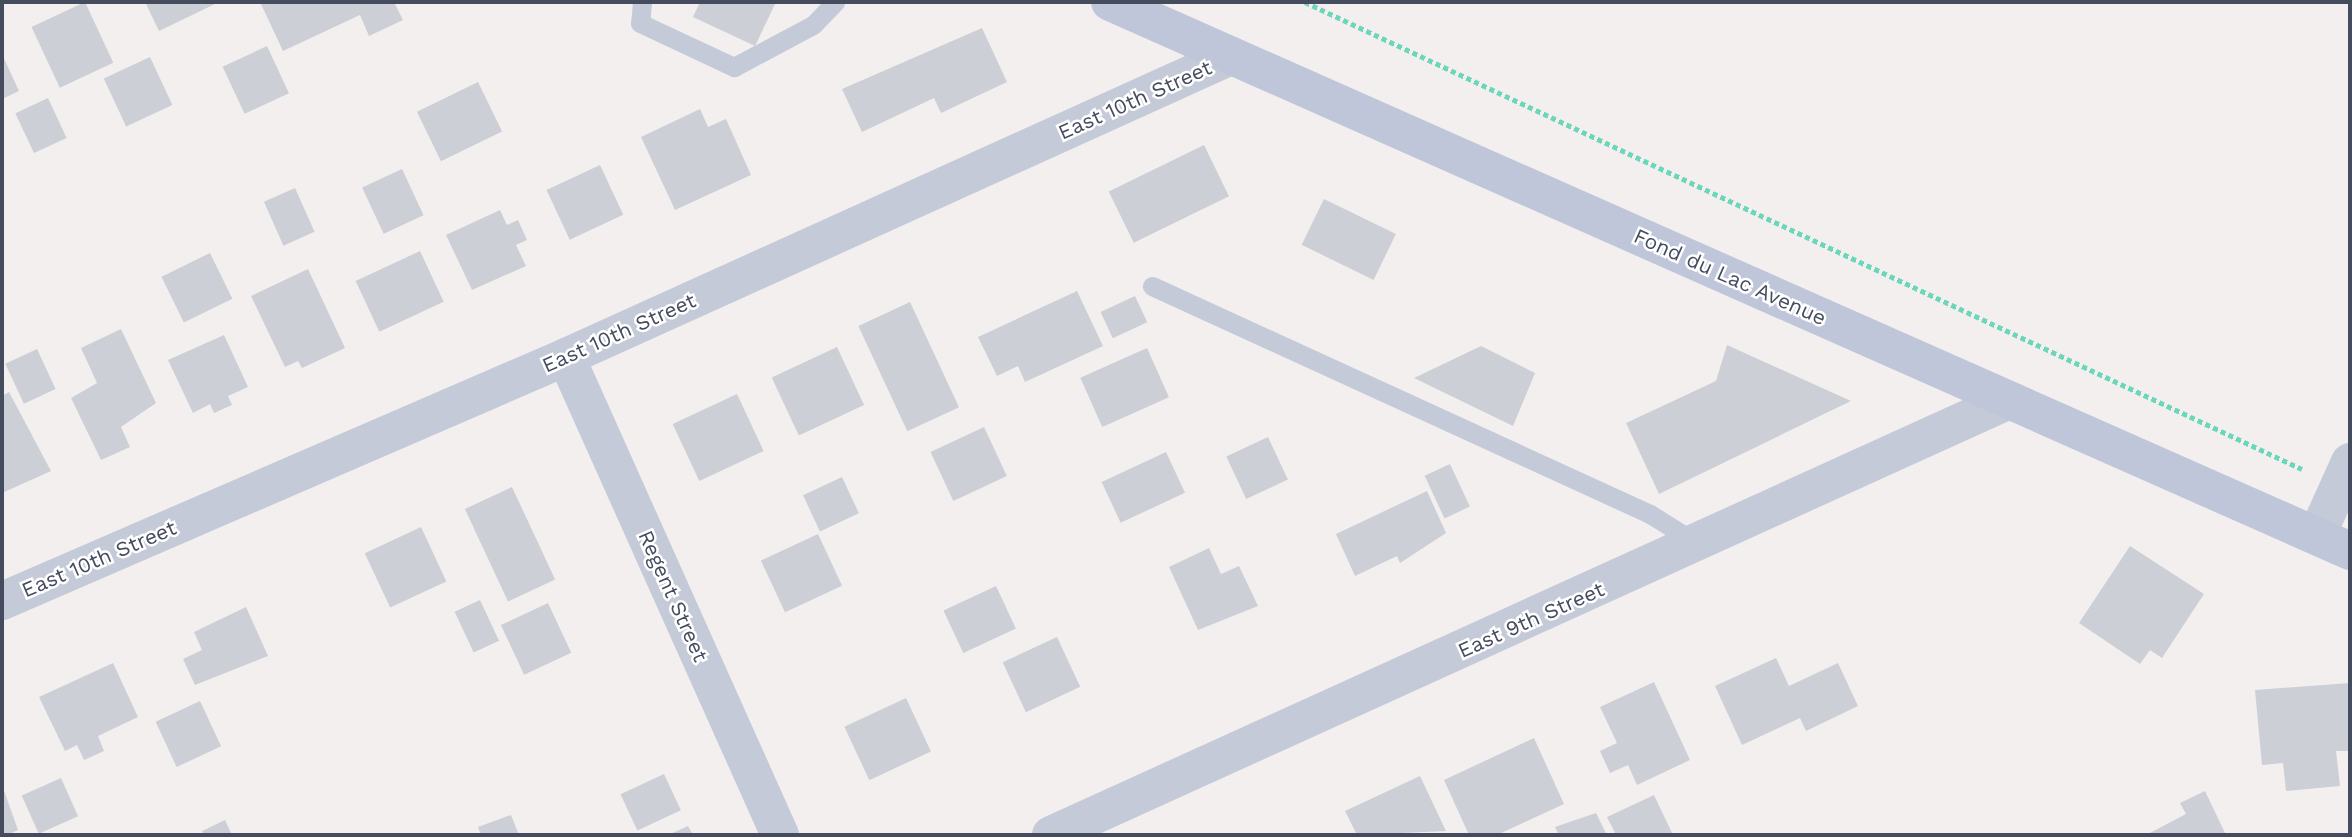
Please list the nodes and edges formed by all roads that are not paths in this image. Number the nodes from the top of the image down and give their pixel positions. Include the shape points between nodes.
1 (642, 2) edge
2 (835, 2) edge
3 (1110, 2) edge
4 (1231, 56) junction
5 (1152, 286) dead end
6 (566, 357) junction
7 (2009, 400) junction
8 (2345, 474) edge
9 (2334, 543) edge
10 (1699, 544) junction
11 (2, 601) edge
12 (780, 835) edge
13 (1051, 835) edge

1 - 2 lane via 640,23 734,67 813,25
3 - 4 main road, Fond du Lac Avenue
4 - 6 street, East 10th Street
4 - 7 main road, Fond du Lac Avenue
5 - 10 lane via 1650,514
6 - 11 street, East 10th Street
6 - 12 street, Regent Street
7 - 9 main road, Fond du Lac Avenue
7 - 10 street, East 9th Street
8 - 9 street
10 - 13 street, East 9th Street

